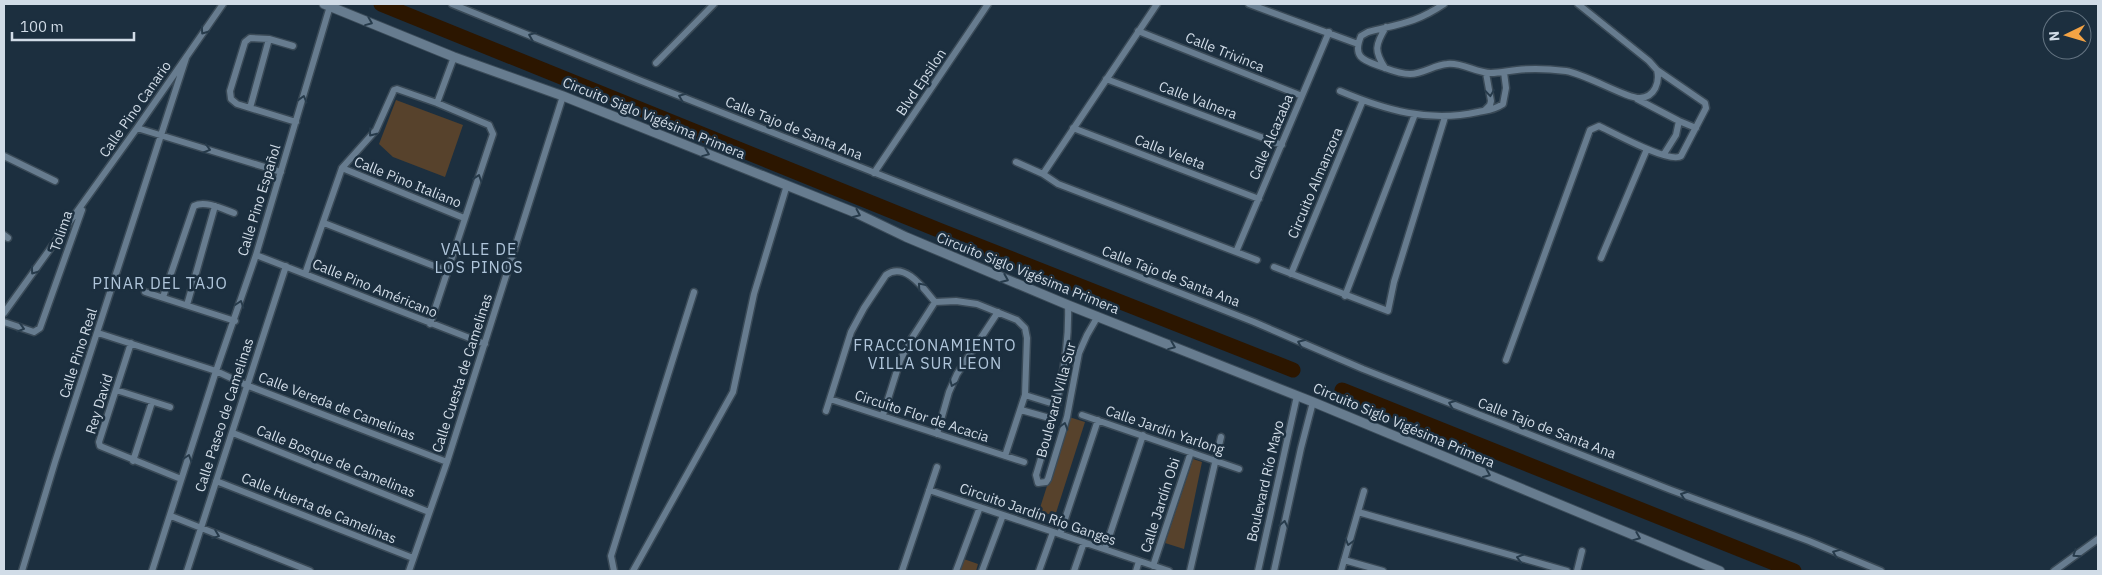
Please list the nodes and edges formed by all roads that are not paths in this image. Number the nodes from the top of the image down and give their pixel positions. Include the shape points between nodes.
1 (223, 4) edge
2 (452, 4) edge
3 (714, 4) edge
4 (988, 4) edge
5 (1157, 4) edge
6 (1249, 4) edge
7 (1444, 4) edge
8 (1578, 4) edge
9 (327, 5) edge
10 (1386, 28) junction
11 (1138, 31) junction
12 (1329, 32) junction
13 (269, 39) junction
14 (1358, 44) junction
15 (293, 46) dead end
16 (454, 57) junction
17 (186, 58) junction
18 (656, 62) dead end
19 (1386, 68) junction
20 (1657, 70) junction
21 (1486, 72) junction
22 (1504, 72) junction
23 (1106, 79) junction
24 (1340, 91) dead end
25 (563, 96) junction
26 (1302, 96) junction
27 (1637, 98) junction
28 (1363, 100) junction
29 (437, 103) junction
30 (250, 108) junction
31 (1484, 111) junction
32 (1416, 114) junction
33 (1445, 117) junction
34 (1678, 121) junction
35 (296, 122) junction
36 (137, 128) junction
37 (1073, 128) junction
38 (1696, 128) junction
39 (160, 135) junction
40 (1282, 145) junction
41 (1647, 149) junction
42 (1664, 154) junction
43 (4, 156) edge
44 (1016, 162) dead end
45 (342, 168) junction
46 (282, 172) junction
47 (874, 173) junction
48 (1043, 174) junction
49 (55, 181) dead end
50 (787, 185) junction
51 (1259, 199) junction
52 (84, 204) junction
53 (215, 206) junction
54 (234, 213) dead end
55 (464, 218) junction
56 (324, 223) junction
57 (1236, 252) junction
58 (256, 255) junction
59 (1602, 258) dead end
60 (1257, 260) dead end
61 (286, 266) junction
62 (1274, 267) dead end
63 (447, 271) junction
64 (305, 274) junction
65 (1291, 274) junction
66 (146, 292) dead end
67 (694, 292) dead end
68 (1345, 296) junction
69 (163, 297) junction
70 (935, 302) junction
71 (187, 305) junction
72 (1068, 305) junction
73 (998, 312) junction
74 (4, 313) edge
75 (1098, 316) junction
76 (235, 321) junction
77 (4, 322) edge
78 (430, 324) junction
79 (98, 333) junction
80 (131, 343) junction
81 (484, 344) junction
82 (1067, 351) junction
83 (1079, 353) junction
84 (1506, 360) dead end
85 (216, 371) junction
86 (246, 385) junction
87 (116, 390) junction
88 (1025, 395) junction
89 (1297, 396) junction
90 (830, 399) junction
91 (152, 402) junction
92 (1313, 402) junction
93 (1057, 405) junction
94 (170, 408) dead end
95 (1020, 410) junction
96 (826, 411) dead end
97 (1082, 414) dead end
98 (882, 416) junction
99 (1053, 419) junction
100 (1098, 420) junction
101 (233, 433) junction
102 (937, 434) junction
103 (1143, 435) junction
104 (1221, 437) dead end
105 (1191, 452) junction
106 (1006, 456) junction
107 (133, 461) junction
108 (1215, 461) junction
109 (447, 462) junction
110 (1024, 462) dead end
111 (937, 468) dead end
112 (1239, 469) dead end
113 (181, 479) junction
114 (216, 480) junction
115 (929, 490) junction
116 (1364, 491) dead end
117 (980, 507) junction
118 (429, 512) junction
119 (1358, 512) junction
120 (1002, 515) junction
121 (171, 516) junction
122 (200, 528) junction
123 (1057, 533) junction
124 (2098, 539) edge
125 (1084, 542) junction
126 (1105, 550) junction
127 (1582, 550) dead end
128 (413, 558) junction
129 (1344, 560) junction
130 (1139, 561) junction
131 (1153, 566) junction
132 (22, 571) edge
133 (152, 571) edge
134 (187, 571) edge
135 (310, 571) edge
136 (409, 571) edge
137 (614, 571) edge
138 (633, 571) edge
139 (902, 571) edge
140 (956, 571) edge
141 (982, 571) edge
142 (1039, 571) edge
143 (1074, 571) edge
144 (1136, 571) edge
145 (1169, 571) edge
146 (1190, 571) edge
147 (1258, 571) edge
148 (1274, 571) edge
149 (1340, 571) edge
150 (1383, 571) edge
151 (1567, 571) edge
152 (1577, 571) edge
153 (1720, 571) edge
154 (1881, 571) edge
155 (2054, 571) edge

1 -> 17 street, Calle Pino Canario
47 -> 2 street, Calle Tajo de Santa Ana
3 - 18 street
4 - 47 street, Blvd Epsilon
5 - 11 street
6 - 12 street
7 - 10 street via 1415,21
8 - 20 street
9 -> 16 main road, Circuito Siglo Vigésima Primera
35 -> 9 street, Calle Pino Español
10 - 14 street via 1368,32 1361,36
10 - 19 street via 1376,48
11 - 23 street
11 - 26 street, Calle Trivinca
12 - 14 street
12 - 26 street, Calle Alcazaba
13 - 15 street
13 - 30 street
13 - 30 street via 250,38 245,42 230,91 237,104
14 - 19 street via 1360,57
16 - 25 main road, Circuito Siglo Vigésima Primera
16 - 29 street
17 - 36 street, Calle Pino Canario
17 - 39 street, Calle Pino Real
19 - 21 street via 1411,74 1446,64
20 - 27 street via 1658,84 1651,94
20 - 38 street via 1705,103 1706,108
21 - 22 street
21 -> 31 street via 1491,101
22 - 27 street via 1567,71
22 - 31 street via 1503,104 1494,110
23 - 37 street
23 - 40 street, Calle Valnera
24 - 28 street
25 -> 50 main road, Circuito Siglo Vigésima Primera
25 - 81 street, Calle Cuesta de Camelinas
26 - 40 street, Calle Alcazaba
27 - 34 street
28 - 32 street
28 - 65 street, Circuito Almanzora
29 -> 45 street via 394,90 376,130
55 -> 29 street via 493,134 492,128
30 - 35 street
31 - 33 street
32 - 33 street
32 - 68 street
33 - 68 street via 1394,282 1388,312
34 - 38 street
34 - 42 street via 1676,135
35 - 46 street, Calle Pino Español
36 - 39 street
36 - 52 street, Calle Pino Canario
37 - 48 street
37 - 51 street, Calle Veleta
38 - 42 street via 1682,156 1675,158
39 -> 46 street
39 - 79 street, Calle Pino Real
40 - 51 street, Calle Alcazaba
41 - 42 street
41 - 59 street
41 - 84 street via 1599,126 1590,130
43 - 49 street
44 - 48 street
45 - 55 street, Calle Pino Italiano
45 - 56 street
46 - 58 street, Calle Pino Español
154 -> 47 street, Calle Tajo de Santa Ana via 1517,430 1254,322
48 - 57 street via 1058,184
50 -> 72 main road, Circuito Siglo Vigésima Primera
50 - 138 street via 754,294 733,392
51 - 57 street, Calle Alcazaba
52 -> 74 street, Tolima
77 -> 52 street, Tolima via 34,332 40,328
53 - 54 street
53 - 69 street via 197,204 191,210
53 - 71 street
55 - 63 street
56 - 63 street
56 - 64 street
57 - 60 street
58 - 61 street, Calle Pino Américano
76 -> 58 street, Calle Pino Español
61 - 64 street, Calle Pino Américano
61 - 86 street, Calle Paseo de Camelinas
62 - 65 street
63 - 78 street
64 - 78 street, Calle Pino Américano
65 - 68 street
66 - 69 street
67 - 137 street via 611,556
69 - 71 street
70 - 73 street via 967,301
70 -> 90 street via 910,275 890,272 857,319
70 - 98 street via 900,361
71 - 76 street
72 - 75 main road, Circuito Siglo Vigésima Primera
72 - 82 street, Boulevard Villa Sur
73 - 88 street via 1017,320 1025,328
73 -> 102 street via 958,374
75 - 83 street, Boulevard Villa Sur
75 -> 89 main road, Circuito Siglo Vigésima Primera
76 - 85 street, Calle Pino Español
78 - 81 street, Calle Pino Américano
79 - 80 street, Calle Vereda de Camelinas
79 - 132 street, Calle Pino Real
80 - 85 street, Calle Vereda de Camelinas
80 - 87 street, Rey David
81 - 109 street, Calle Cuesta de Camelinas
82 - 83 street
82 - 93 street, Boulevard Villa Sur
99 -> 83 street, Boulevard Villa Sur via 1036,475 1036,480 1042,483 1048,479 1067,417
85 - 86 street, Calle Vereda de Camelinas
113 -> 85 street, Calle Pino Español
86 - 101 street, Calle Paseo de Camelinas
86 - 109 street, Calle Vereda de Camelinas
87 - 91 street
87 - 107 street, Rey David via 99,442 102,448
88 - 93 street
88 - 95 street
89 - 92 main road, Circuito Siglo Vigésima Primera
89 - 147 street, Boulevard Río Mayo
90 - 96 street
90 - 98 street, Circuito Flor de Acacia
91 - 94 street
91 - 107 street
148 -> 92 street, Boulevard Río Mayo
92 -> 153 main road, Circuito Siglo Vigésima Primera
93 - 99 street, Boulevard Villa Sur
95 - 99 street
95 - 106 street
97 - 100 street, Calle Jardín Yarlong
98 - 102 street, Circuito Flor de Acacia
100 - 103 street, Calle Jardín Yarlong
100 - 123 street
101 - 114 street, Calle Paseo de Camelinas
101 - 118 street, Calle Bosque de Camelinas
102 - 106 street, Circuito Flor de Acacia
103 - 105 street, Calle Jardín Yarlong
103 - 126 street
104 - 108 street
105 - 108 street, Calle Jardín Yarlong
105 - 131 street, Calle Jardín Obi
106 - 110 street, Circuito Flor de Acacia
107 - 113 street, Rey David
108 - 112 street, Calle Jardín Yarlong
108 - 146 street
109 - 118 street, Calle Cuesta de Camelinas
111 - 115 street
113 - 121 street, Calle Pino Español
114 - 122 street, Calle Paseo de Camelinas
114 - 128 street, Calle Huerta de Camelinas
115 - 117 street, Circuito Jardín Río Ganges
115 - 139 street
116 - 119 street
117 - 120 street, Circuito Jardín Río Ganges
117 - 140 street
118 - 128 street, Calle Cuesta de Camelinas
119 -> 129 street
151 -> 119 street
120 - 123 street, Circuito Jardín Río Ganges
120 - 141 street
121 - 122 street
121 - 133 street, Calle Pino Español
122 - 134 street, Calle Paseo de Camelinas
122 -> 135 street
123 - 125 street, Circuito Jardín Río Ganges
123 - 142 street
124 -> 155 street
125 - 126 street, Circuito Jardín Río Ganges
125 - 143 street
126 - 130 street, Circuito Jardín Río Ganges
127 - 152 street
128 - 136 street, Calle Cuesta de Camelinas
129 - 149 street
129 - 150 street
130 - 131 street, Circuito Jardín Río Ganges
130 - 144 street
131 - 145 street, Circuito Jardín Río Ganges

